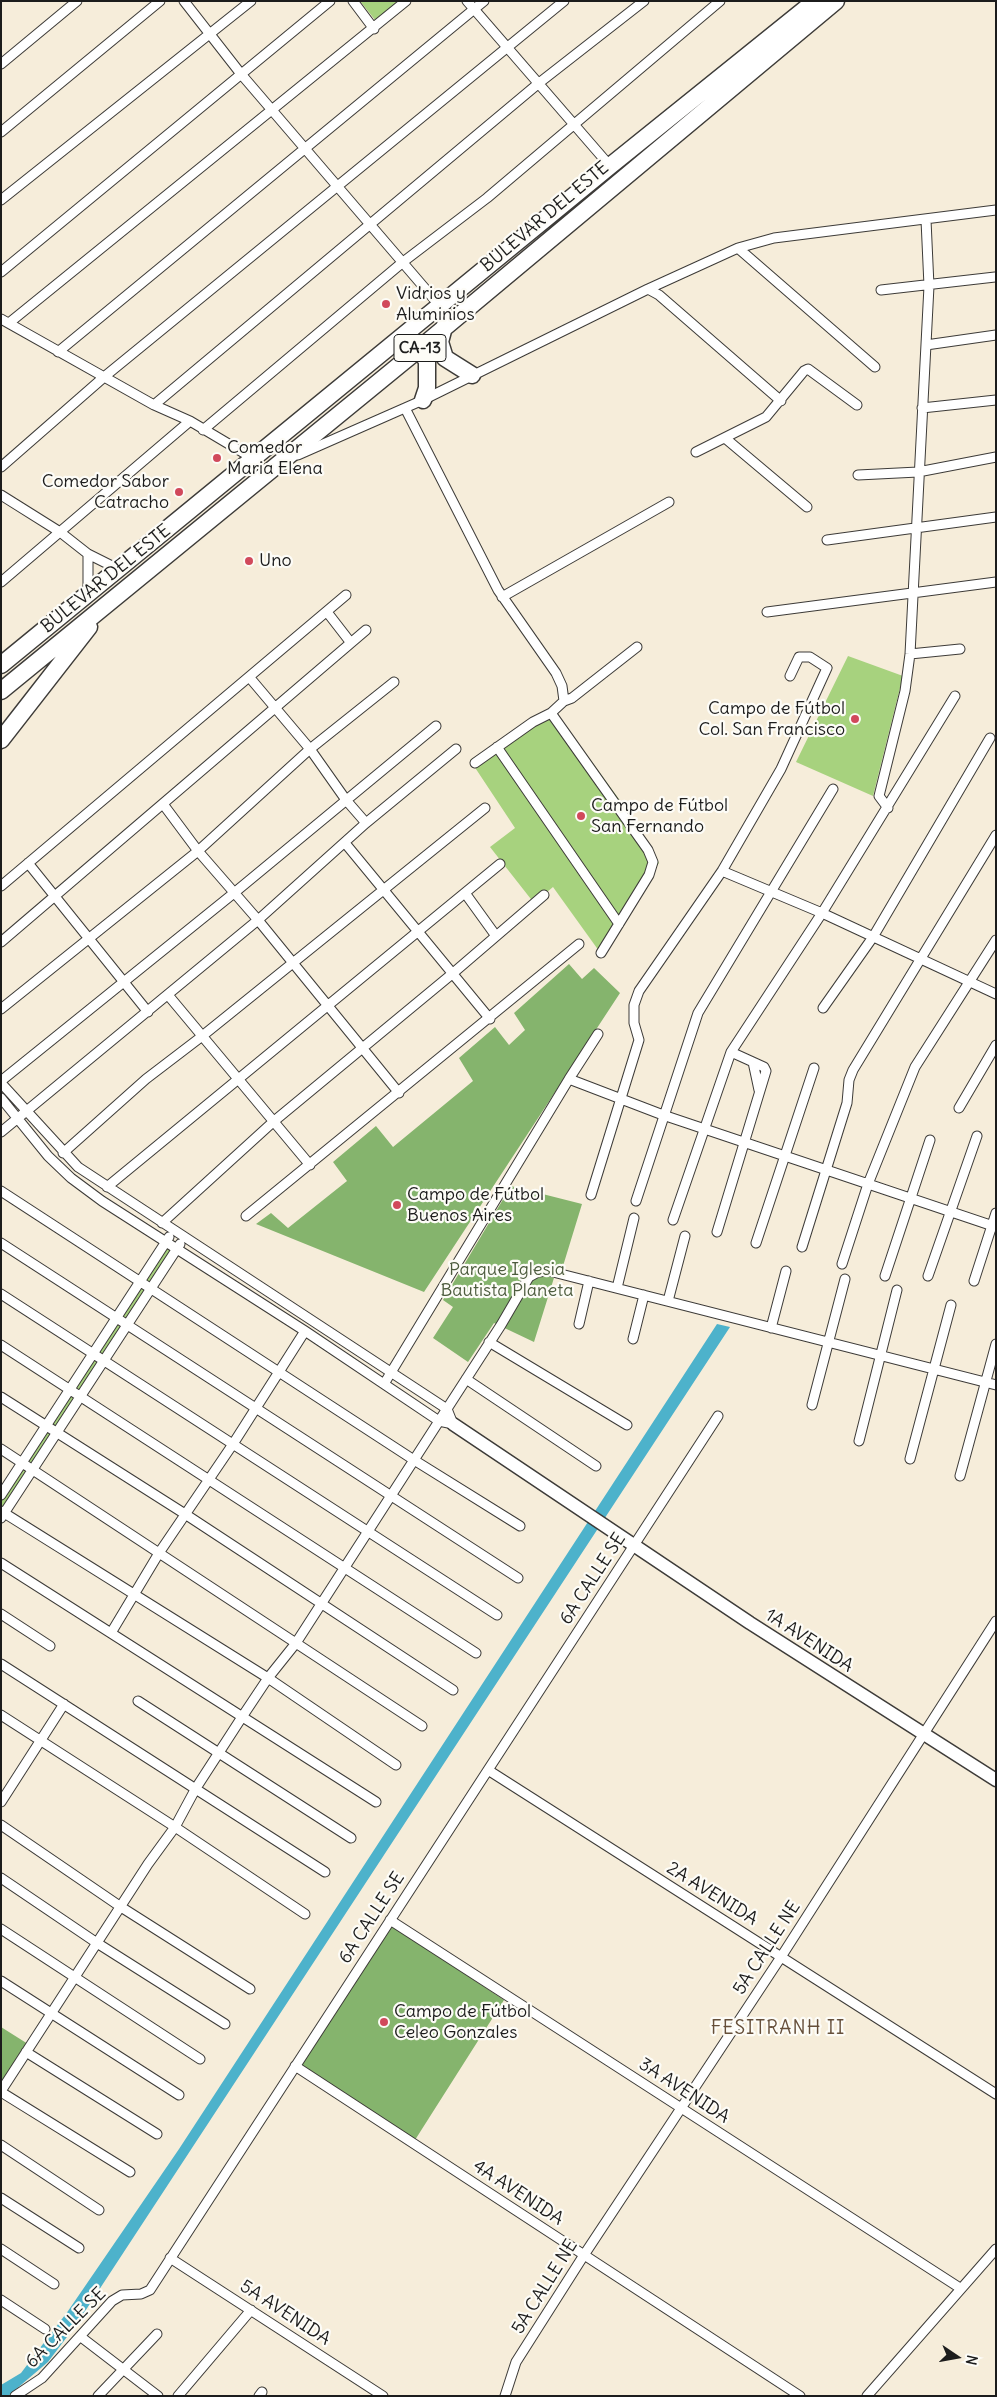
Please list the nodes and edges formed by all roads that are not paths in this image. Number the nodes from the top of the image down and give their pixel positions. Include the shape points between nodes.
1 (77, 1) edge
2 (160, 1) edge
3 (184, 1) edge
4 (251, 1) edge
5 (330, 1) edge
6 (353, 1) edge
7 (406, 1) edge
8 (467, 1) edge
9 (484, 1) edge
10 (564, 1) edge
11 (644, 1) edge
12 (720, 1) edge
13 (815, 1) edge
14 (836, 1) edge
15 (474, 9) junction
16 (374, 29) junction
17 (210, 34) junction
18 (507, 48) junction
19 (1, 64) edge
20 (242, 74) junction
21 (540, 83) junction
22 (274, 110) junction
23 (574, 124) junction
24 (1, 132) edge
25 (306, 148) junction
26 (610, 166) junction
27 (337, 186) junction
28 (1, 200) edge
29 (996, 210) edge
30 (926, 220) junction
31 (370, 223) junction
32 (738, 248) junction
33 (403, 262) junction
34 (1, 272) edge
35 (995, 277) edge
36 (929, 286) junction
37 (648, 289) junction
38 (881, 290) dead end
39 (440, 306) junction
40 (5, 321) edge
41 (444, 327) junction
42 (996, 336) edge
43 (401, 339) junction
44 (926, 345) junction
45 (419, 349) junction
46 (58, 352) junction
47 (445, 358) junction
48 (875, 367) dead end
49 (472, 375) junction
50 (104, 377) junction
51 (423, 400) junction
52 (996, 400) edge
53 (781, 401) junction
54 (154, 405) junction
55 (857, 405) dead end
56 (405, 408) junction
57 (922, 408) junction
58 (190, 421) junction
59 (203, 430) junction
60 (725, 438) junction
61 (696, 452) dead end
62 (996, 457) edge
63 (254, 459) junction
64 (278, 464) junction
65 (1, 467) edge
66 (918, 472) junction
67 (858, 475) dead end
68 (1, 495) edge
69 (669, 502) dead end
70 (807, 508) dead end
71 (996, 517) edge
72 (916, 529) junction
73 (60, 532) junction
74 (827, 540) dead end
75 (88, 554) junction
76 (118, 569) junction
77 (1, 582) edge
78 (996, 582) edge
79 (912, 592) junction
80 (88, 593) junction
81 (346, 595) dead end
82 (502, 597) junction
83 (108, 603) junction
84 (327, 612) junction
85 (767, 612) dead end
86 (366, 630) dead end
87 (31, 640) junction
88 (351, 643) junction
89 (637, 647) dead end
90 (960, 649) dead end
91 (910, 654) junction
92 (1, 665) edge
93 (790, 676) dead end
94 (1, 678) edge
95 (250, 678) junction
96 (394, 682) dead end
97 (1, 691) edge
98 (955, 696) dead end
99 (564, 700) junction
100 (276, 708) junction
101 (551, 713) junction
102 (436, 726) dead end
103 (990, 738) dead end
104 (1, 740) edge
105 (497, 747) junction
106 (310, 749) junction
107 (456, 749) dead end
108 (475, 763) dead end
109 (833, 790) dead end
110 (346, 800) junction
111 (162, 804) junction
112 (485, 808) dead end
113 (888, 808) junction
114 (366, 823) junction
115 (996, 835) edge
116 (345, 843) junction
117 (198, 851) junction
118 (28, 864) junction
119 (500, 864) dead end
120 (722, 871) junction
121 (1, 886) edge
122 (382, 890) junction
123 (771, 891) junction
124 (234, 893) junction
125 (465, 894) junction
126 (544, 895) dead end
127 (54, 898) junction
128 (822, 913) junction
129 (258, 920) junction
130 (619, 924) junction
131 (418, 933) junction
132 (496, 936) junction
133 (873, 937) junction
134 (88, 940) junction
135 (996, 940) edge
136 (1, 942) edge
137 (578, 944) dead end
138 (601, 953) dead end
139 (921, 959) junction
140 (293, 963) junction
141 (452, 974) junction
142 (970, 982) junction
143 (123, 983) junction
144 (996, 994) edge
145 (168, 995) junction
146 (328, 1006) junction
147 (823, 1008) dead end
148 (1, 1009) edge
149 (148, 1012) junction
150 (490, 1019) junction
151 (598, 1034) dead end
152 (201, 1037) junction
153 (996, 1045) edge
154 (361, 1047) junction
155 (732, 1052) junction
156 (814, 1068) dead end
157 (569, 1079) junction
158 (237, 1080) junction
159 (1, 1082) edge
160 (398, 1093) junction
161 (1, 1098) edge
162 (622, 1100) junction
163 (959, 1108) dead end
164 (26, 1112) junction
165 (663, 1115) junction
166 (18, 1118) junction
167 (274, 1122) junction
168 (705, 1129) junction
169 (1, 1132) edge
170 (977, 1136) dead end
171 (930, 1140) dead end
172 (744, 1141) junction
173 (63, 1153) junction
174 (785, 1155) junction
175 (310, 1165) junction
176 (826, 1170) junction
177 (868, 1184) junction
178 (108, 1187) junction
179 (1, 1191) edge
180 (591, 1195) dead end
181 (910, 1197) junction
182 (636, 1201) dead end
183 (951, 1211) junction
184 (996, 1213) edge
185 (246, 1216) dead end
186 (634, 1218) dead end
187 (673, 1220) dead end
188 (162, 1223) junction
189 (994, 1226) edge
190 (173, 1231) junction
191 (717, 1232) dead end
192 (685, 1236) dead end
193 (184, 1238) junction
194 (166, 1241) junction
195 (1, 1243) edge
196 (756, 1243) dead end
197 (802, 1247) dead end
198 (177, 1248) junction
199 (842, 1264) dead end
200 (786, 1271) dead end
201 (885, 1276) dead end
202 (928, 1276) dead end
203 (844, 1279) dead end
204 (140, 1281) junction
205 (589, 1281) junction
206 (974, 1281) dead end
207 (151, 1288) junction
208 (617, 1288) junction
209 (897, 1290) dead end
210 (1, 1294) edge
211 (644, 1295) junction
212 (668, 1301) junction
213 (951, 1305) dead end
214 (116, 1318) junction
215 (579, 1324) dead end
216 (126, 1325) junction
217 (771, 1328) junction
218 (305, 1331) junction
219 (633, 1339) dead end
220 (489, 1342) junction
221 (828, 1342) junction
222 (996, 1344) edge
223 (1, 1345) edge
224 (92, 1354) junction
225 (879, 1355) junction
226 (103, 1361) junction
227 (279, 1370) junction
228 (934, 1370) junction
229 (392, 1373) junction
230 (466, 1379) junction
231 (985, 1383) junction
232 (384, 1384) junction
233 (996, 1385) edge
234 (69, 1390) junction
235 (1, 1397) edge
236 (80, 1397) junction
237 (812, 1405) dead end
238 (256, 1408) junction
239 (447, 1409) junction
240 (718, 1416) dead end
241 (439, 1421) junction
242 (453, 1424) junction
243 (46, 1425) junction
244 (627, 1425) dead end
245 (57, 1432) junction
246 (859, 1441) dead end
247 (233, 1444) junction
248 (1, 1449) edge
249 (910, 1459) dead end
250 (414, 1460) junction
251 (22, 1463) junction
252 (596, 1466) dead end
253 (32, 1470) junction
254 (960, 1476) dead end
255 (208, 1479) junction
256 (1, 1495) edge
257 (391, 1496) junction
258 (2, 1514) edge
259 (185, 1514) junction
260 (520, 1526) dead end
261 (369, 1531) junction
262 (634, 1545) junction
263 (159, 1553) junction
264 (1, 1563) edge
265 (345, 1567) junction
266 (518, 1578) dead end
267 (134, 1595) junction
268 (322, 1604) junction
269 (1, 1614) edge
270 (498, 1615) dead end
271 (996, 1621) edge
272 (111, 1633) junction
273 (296, 1643) junction
274 (50, 1646) dead end
275 (476, 1653) dead end
276 (1, 1664) edge
277 (268, 1678) junction
278 (453, 1690) dead end
279 (138, 1701) dead end
280 (64, 1704) junction
281 (1, 1715) edge
282 (242, 1717) junction
283 (422, 1726) dead end
284 (925, 1735) junction
285 (41, 1741) junction
286 (218, 1753) junction
287 (396, 1765) dead end
288 (488, 1770) junction
289 (996, 1780) edge
290 (196, 1788) junction
291 (1, 1802) edge
292 (376, 1802) dead end
293 (1, 1825) edge
294 (175, 1827) junction
295 (351, 1838) dead end
296 (325, 1872) dead end
297 (1, 1878) edge
298 (121, 1907) junction
299 (305, 1914) dead end
300 (390, 1920) junction
301 (1, 1928) edge
302 (97, 1943) junction
303 (781, 1957) junction
304 (76, 1976) junction
305 (1, 1981) edge
306 (250, 1989) dead end
307 (50, 2013) junction
308 (224, 2024) dead end
309 (26, 2052) junction
310 (200, 2059) dead end
311 (295, 2066) junction
312 (1, 2092) edge
313 (996, 2094) edge
314 (179, 2095) dead end
315 (681, 2109) junction
316 (157, 2134) dead end
317 (1, 2145) edge
318 (130, 2172) dead end
319 (1, 2198) edge
320 (99, 2210) dead end
321 (79, 2248) dead end
322 (1, 2249) edge
323 (996, 2249) edge
324 (584, 2255) junction
325 (170, 2258) junction
326 (54, 2284) dead end
327 (960, 2288) junction
328 (1, 2300) edge
329 (252, 2310) junction
330 (45, 2329) dead end
331 (157, 2334) dead end
332 (81, 2337) junction
333 (124, 2371) junction
334 (15, 2396) edge
335 (98, 2396) edge
336 (158, 2396) edge
337 (178, 2396) edge
338 (383, 2396) edge
339 (505, 2396) edge
340 (800, 2396) edge
341 (867, 2396) edge

1 - 19 street
2 - 24 street
3 - 17 street
4 - 17 street
5 - 20 street
6 - 16 street
7 - 16 street
8 - 15 street
9 - 15 street
10 - 18 street
11 - 21 street
12 - 23 street
13 - 26 highway, BULEVAR DEL ESTE / CA-13
14 - 41 highway, BULEVAR DEL ESTE / CA-13
15 - 18 street
15 - 25 street
16 - 22 street
17 - 20 street
17 - 28 street
18 - 21 street
18 - 27 street
20 - 22 street
20 - 34 street
21 - 23 street
21 - 31 street
22 - 25 street
22 - 40 street
23 - 26 street
23 - 33 street via 487,198
25 - 27 street
25 - 46 street
26 - 39 highway, BULEVAR DEL ESTE / CA-13
27 - 31 street
27 - 50 street
29 - 30 street
30 - 32 street via 774,238
30 - 36 street
31 - 33 street
31 - 54 street
32 - 37 street
32 - 48 street
33 - 39 street
33 - 59 street
35 - 36 street
36 - 38 street
36 - 44 street
37 - 49 street
37 - 53 street
39 - 43 highway, BULEVAR DEL ESTE / CA-13
40 - 46 street
41 - 45 highway, BULEVAR DEL ESTE / CA-13
41 - 47 highway via 440,342
42 - 44 street
43 - 45 highway
43 - 63 highway, BULEVAR DEL ESTE / CA-13
44 - 57 street
45 - 47 highway
45 - 51 highway via 427,362 427,388
45 - 64 highway, BULEVAR DEL ESTE / CA-13
46 - 50 street
47 - 49 highway
49 - 51 street
50 - 54 street
50 - 65 street
51 - 56 street
52 - 57 street
53 - 55 street via 808,369
53 - 60 street via 766,417
54 - 58 street
56 - 64 street
56 - 82 street
57 - 66 street
58 - 59 street
58 - 73 street
59 - 63 street
60 - 61 street
60 - 70 street
62 - 66 street
63 - 76 highway, BULEVAR DEL ESTE / CA-13
64 - 83 highway, BULEVAR DEL ESTE / CA-13
66 - 67 street
66 - 72 street
68 - 73 street
69 - 82 street
71 - 72 street
72 - 74 street
72 - 79 street
73 - 75 street
73 - 77 street
75 - 76 street
75 - 80 street
76 - 80 highway, BULEVAR DEL ESTE / CA-13
78 - 79 street
79 - 85 street
79 - 91 street
80 - 87 highway, BULEVAR DEL ESTE / CA-13
81 - 84 street
82 - 99 street via 556,673
83 - 97 highway, BULEVAR DEL ESTE / CA-13
83 - 104 highway
84 - 88 street
84 - 95 street
86 - 88 street
87 - 92 highway, BULEVAR DEL ESTE / CA-13
87 - 94 highway via 19,662
88 - 100 street
89 - 99 street via 572,698
90 - 91 street
91 - 113 street via 905,691 879,796
93 - 120 street via 799,657 810,657 827,668 781,768
95 - 100 street
95 - 118 street
96 - 106 street
98 - 113 street
99 - 101 street
100 - 106 street
100 - 111 street
101 - 105 street
101 - 130 street via 648,850 652,862 649,875
102 - 110 street
103 - 133 street
105 - 108 street
105 - 130 street
106 - 110 street
106 - 117 street
107 - 114 street
109 - 123 street
110 - 114 street
110 - 124 street
111 - 117 street
111 - 127 street
112 - 122 street
113 - 128 street
114 - 116 street
115 - 139 street
116 - 122 street
116 - 129 street
117 - 124 street
117 - 134 street
118 - 121 street
118 - 127 street
119 - 125 street
120 - 123 street
120 - 162 street via 639,991 634,1005 634,1023 639,1040
122 - 131 street
122 - 140 street
123 - 128 street
123 - 165 street via 698,1013
124 - 129 street
124 - 143 street
125 - 131 street
125 - 132 street
126 - 132 street
127 - 134 street
127 - 136 street
128 - 133 street
128 - 155 street
129 - 140 street
129 - 145 street
130 - 138 street
131 - 141 street
131 - 146 street
132 - 141 street
133 - 139 street
133 - 147 street
134 - 143 street
134 - 148 street
135 - 142 street
137 - 150 street
139 - 142 street
139 - 176 street via 853,1070
140 - 146 street
140 - 152 street
141 - 150 street
141 - 154 street
142 - 144 street
142 - 177 street via 915,1067
143 - 149 street
143 - 159 street
145 - 149 street
145 - 152 street
146 - 154 street
146 - 158 street
149 - 164 street
150 - 160 street
151 - 157 street
152 - 158 street
152 - 173 street via 146,1079
153 - 163 street
154 - 160 street
154 - 167 street
155 - 168 street
155 - 172 street via 764,1067 766,1071
156 - 174 street
157 - 162 street
157 - 229 street
158 - 167 street
158 - 178 street
159 - 164 street
160 - 175 street
161 - 166 street
162 - 165 street
162 - 180 street
164 - 166 street
164 - 173 street
165 - 168 street
165 - 182 street
166 - 169 street
166 - 194 street via 48,1156 71,1178
167 - 175 street
167 - 188 street
168 - 172 street
168 - 187 street
170 - 183 street
171 - 181 street
172 - 174 street
172 - 191 street
173 - 178 street
174 - 176 street
174 - 196 street
175 - 185 street
176 - 177 street
176 - 197 street
177 - 181 street
177 - 199 street
178 - 188 street
179 - 204 street
181 - 183 street
181 - 201 street
183 - 189 street
183 - 202 street
184 - 189 street
186 - 208 street
188 - 190 street
189 - 206 street
190 - 193 street
190 - 194 street
192 - 212 street
193 - 198 street
193 - 229 street
194 - 198 street
194 - 204 street
195 - 214 street
198 - 207 street
198 - 218 street
200 - 217 street
203 - 221 street
204 - 207 street
204 - 214 street
205 - 208 street
205 - 215 street
205 - 220 street via 549,1271 529,1277
207 - 216 street
207 - 227 street
208 - 211 street
209 - 225 street
210 - 224 street
211 - 212 street
211 - 219 street
212 - 217 street
213 - 228 street
214 - 216 street
214 - 224 street
216 - 226 street
216 - 238 street
217 - 221 street
218 - 227 street
218 - 232 street
220 - 230 street
220 - 244 street
221 - 225 street
221 - 237 street
222 - 231 street
223 - 234 street
224 - 226 street
224 - 234 street
225 - 228 street
225 - 246 street
226 - 236 street
226 - 247 street
227 - 238 street
227 - 250 street
228 - 231 street
228 - 249 street
229 - 232 street
229 - 239 street
230 - 239 street
230 - 252 street
231 - 233 street
231 - 254 street
232 - 241 street
234 - 236 street
234 - 243 street
235 - 243 street
236 - 245 street
236 - 255 street
238 - 247 street
238 - 257 street
239 - 241 street
239 - 242 street
240 - 262 street, 6A CALLE SE
241 - 242 street
241 - 250 street
242 - 262 street, 1A AVENIDA
243 - 245 street
243 - 251 street
245 - 253 street
245 - 259 street
247 - 255 street
247 - 261 street
248 - 251 street
250 - 257 street
250 - 260 street
251 - 253 street
251 - 256 street
253 - 258 street
253 - 263 street
255 - 259 street
255 - 265 street
257 - 261 street
257 - 266 street
258 - 267 street
259 - 263 street
259 - 268 street
261 - 265 street
261 - 270 street
262 - 284 street, 1A AVENIDA via 750,1624
262 - 288 street, 6A CALLE SE
263 - 267 street
263 - 273 street
264 - 272 street
265 - 268 street
265 - 275 street
267 - 272 street
267 - 277 street
268 - 273 street
268 - 278 street
269 - 274 street
271 - 284 street, 5A CALLE NE
272 - 282 street
273 - 277 street
273 - 283 street
276 - 280 street
277 - 282 street
277 - 287 street
279 - 286 street
280 - 285 street
280 - 290 street
281 - 285 street
282 - 286 street
282 - 292 street
284 - 289 street, 1A AVENIDA
284 - 303 street, 5A CALLE NE
285 - 291 street
285 - 294 street
286 - 290 street
286 - 295 street
288 - 300 street, 6A CALLE SE
288 - 303 street, 2A AVENIDA
290 - 294 street
290 - 296 street
293 - 298 street
294 - 298 street
294 - 299 street
297 - 302 street
298 - 302 street
298 - 306 street
300 - 311 street, 6A CALLE SE
300 - 315 street, 3A AVENIDA
301 - 304 street
302 - 304 street
302 - 308 street
303 - 313 street, 2A AVENIDA
303 - 315 street, 5A CALLE NE
304 - 307 street
304 - 310 street
305 - 307 street
307 - 309 street
307 - 314 street
309 - 312 street
309 - 316 street
311 - 324 street, 4A AVENIDA
311 - 325 street, 6A CALLE SE
312 - 318 street
315 - 324 street, 5A CALLE NE
315 - 327 street, 3A AVENIDA
317 - 320 street
319 - 321 street
322 - 326 street
323 - 327 street
324 - 339 street, 5A CALLE NE via 516,2362
324 - 340 street, 4A AVENIDA
325 - 329 street, 5A AVENIDA
325 - 332 street, 6A CALLE SE via 150,2290 122,2295 112,2301
327 - 341 street
328 - 330 street
329 - 337 street
329 - 338 street, 5A AVENIDA
331 - 333 street
332 - 333 street
332 - 334 street, 6A CALLE SE via 42,2378
333 - 335 street
333 - 336 street

